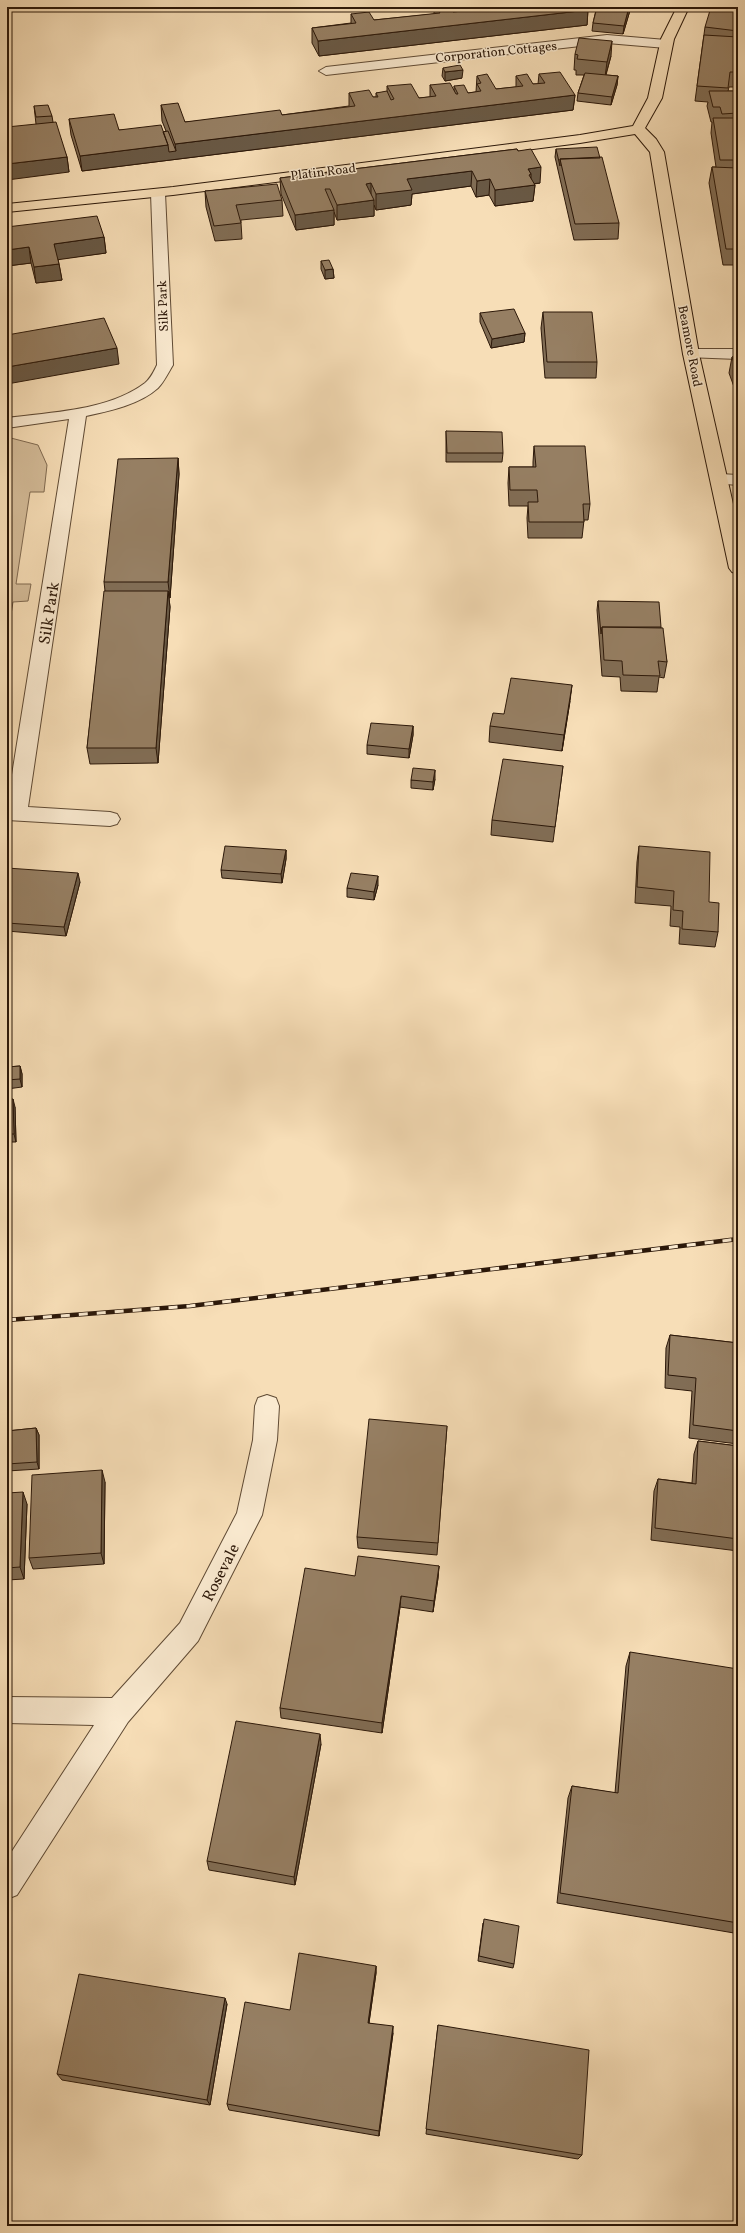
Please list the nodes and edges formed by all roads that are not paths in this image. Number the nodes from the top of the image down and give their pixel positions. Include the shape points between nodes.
1 (683, 7) edge
2 (666, 44) junction
3 (326, 71) dead end
4 (638, 129) junction
5 (158, 192) junction
6 (7, 208) edge
7 (691, 354) junction
8 (738, 354) edge
9 (78, 413) junction
10 (7, 423) edge
11 (720, 479) junction
12 (738, 480) edge
13 (738, 568) edge
14 (12, 813) edge
15 (110, 819) dead end
16 (267, 1406) dead end
17 (7, 1710) edge
18 (118, 1712) junction
19 (7, 1885) edge

1 - 2 main road
2 - 3 street, Corporation Cottages via 607,39
2 - 4 main road via 658,91 650,114
4 - 5 main road, Platin Road via 580,139
4 - 7 main road, Beamore Road via 651,142 656,152
5 - 6 main road, Platin Road
5 - 9 street, Silk Park via 165,365 152,385 127,400
7 - 8 street
7 - 11 main road, Beamore Road
9 - 10 street, Silk Park
9 - 14 street, Silk Park
11 - 12 street
11 - 13 main road, Beamore Road
14 - 15 street, Silk Park
16 - 18 street, Rosevale via 265,1440 249,1516 189,1632
17 - 18 street
18 - 19 street, Rosevale

